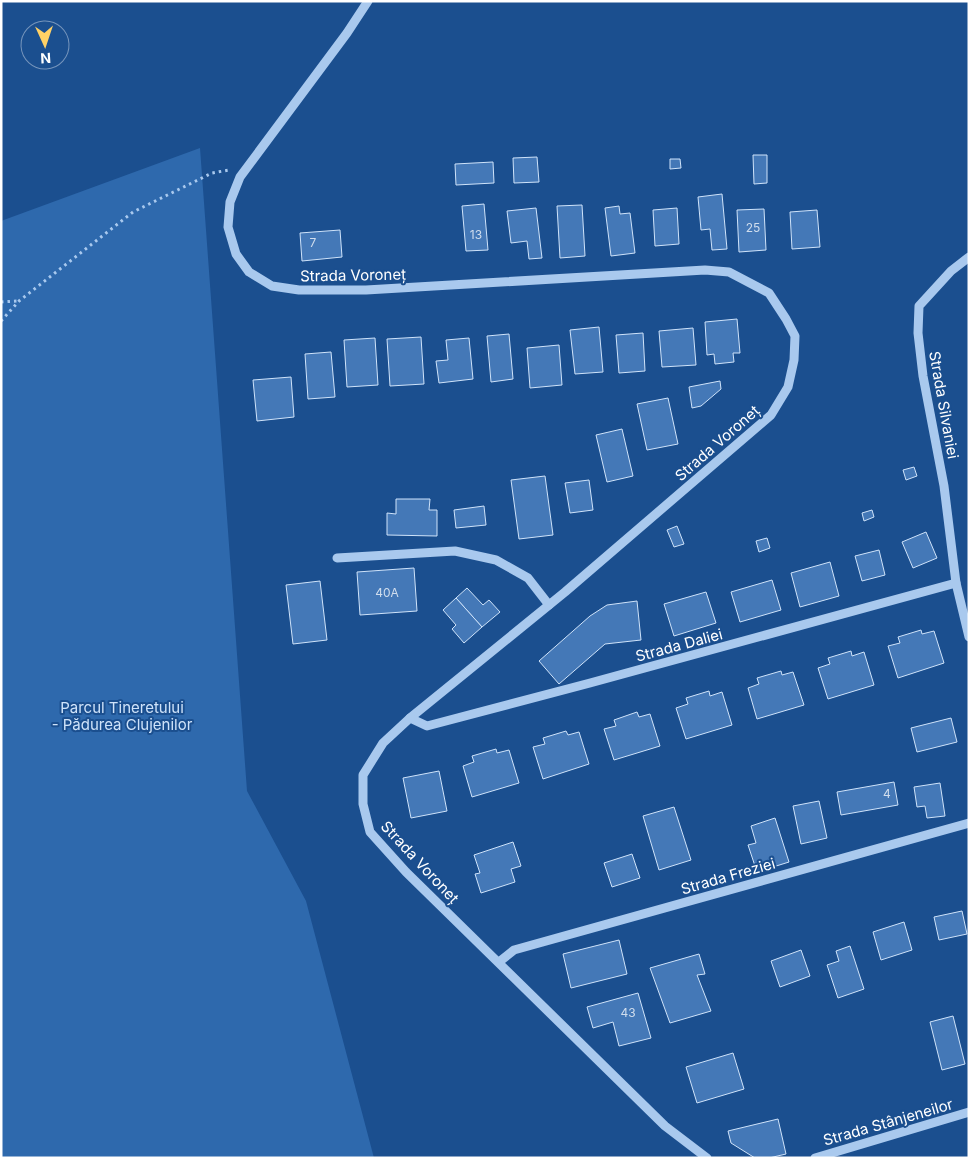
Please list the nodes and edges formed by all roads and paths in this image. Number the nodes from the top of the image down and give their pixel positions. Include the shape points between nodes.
1 (368, 1) edge
2 (248, 166) junction
3 (969, 256) edge
4 (19, 301) junction
5 (1, 302) edge
6 (1, 321) edge
7 (336, 558) dead end
8 (956, 584) junction
9 (549, 605) junction
10 (969, 637) edge
11 (410, 718) junction
12 (969, 823) edge
13 (499, 962) junction
14 (969, 1112) edge
15 (707, 1158) edge
16 (815, 1158) edge

1 - 2 street, Strada Voroneț
2 - 4 path via 212,173 133,212
2 - 9 street, Strada Voroneț via 230,202 228,228 236,254 249,272 272,286 299,290 366,290 705,270 729,272 770,293 795,336 788,387 771,415
3 - 8 street, Strada Silvaniei via 919,306 918,334 923,376 944,486
4 - 5 path
4 - 6 path
7 - 9 street via 455,551 496,560 528,578
8 - 10 street, Strada Silvaniei
8 - 11 street, Strada Daliei via 427,726
9 - 11 street, Strada Voroneț
11 - 13 street, Strada Voroneț via 383,743 363,775 363,804 370,832 406,872
12 - 13 street, Strada Freziei via 514,950
13 - 15 street, Strada Voroneț via 665,1126
14 - 16 street, Strada Stânjeneilor

